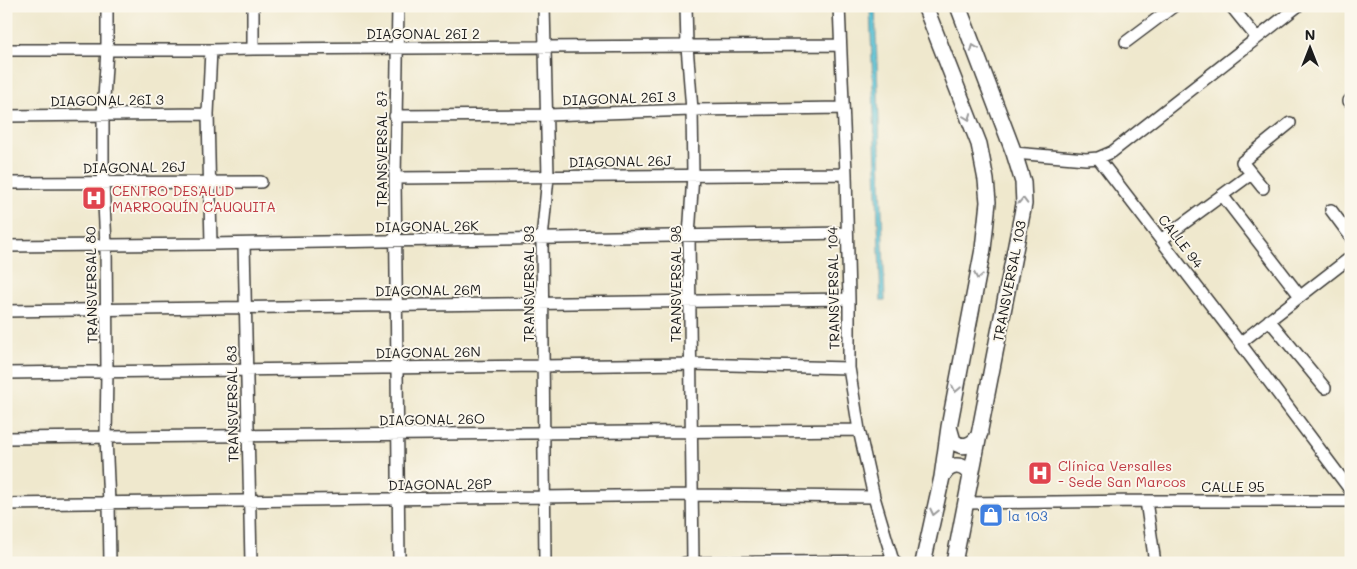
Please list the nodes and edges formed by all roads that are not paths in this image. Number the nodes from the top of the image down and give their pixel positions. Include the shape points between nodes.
1 (107, 6) edge
2 (253, 6) edge
3 (398, 6) edge
4 (544, 6) edge
5 (686, 6) edge
6 (839, 6) edge
7 (925, 6) edge
8 (958, 6) edge
9 (1174, 6) edge
10 (1231, 6) edge
11 (1298, 6) edge
12 (1257, 38) junction
13 (1126, 42) dead end
14 (840, 45) junction
15 (686, 46) junction
16 (545, 47) junction
17 (397, 48) junction
18 (107, 49) junction
19 (253, 49) junction
20 (6, 50) edge
21 (211, 50) junction
22 (843, 108) junction
23 (692, 110) junction
24 (208, 114) junction
25 (104, 115) junction
26 (547, 115) junction
27 (6, 116) edge
28 (395, 116) junction
29 (1290, 124) dead end
30 (1014, 153) junction
31 (1098, 158) junction
32 (846, 174) junction
33 (1251, 174) junction
34 (693, 175) junction
35 (548, 177) junction
36 (395, 178) junction
37 (210, 182) junction
38 (261, 182) dead end
39 (6, 183) edge
40 (103, 183) junction
41 (1263, 188) dead end
42 (1222, 195) junction
43 (1331, 210) dead end
44 (847, 233) junction
45 (689, 236) junction
46 (1351, 237) edge
47 (542, 239) junction
48 (1161, 240) junction
49 (395, 241) junction
50 (212, 244) junction
51 (244, 244) junction
52 (106, 245) junction
53 (6, 246) edge
54 (1351, 256) edge
55 (1300, 296) junction
56 (849, 300) junction
57 (690, 302) junction
58 (542, 304) junction
59 (396, 306) junction
60 (245, 308) junction
61 (106, 310) junction
62 (6, 311) edge
63 (1270, 320) junction
64 (1240, 343) junction
65 (691, 364) junction
66 (543, 366) junction
67 (397, 368) junction
68 (849, 368) junction
69 (247, 370) junction
70 (107, 371) junction
71 (6, 373) edge
72 (1325, 388) dead end
73 (949, 427) junction
74 (859, 430) junction
75 (692, 431) junction
76 (544, 433) junction
77 (980, 433) junction
78 (398, 434) junction
79 (248, 436) junction
80 (106, 437) junction
81 (6, 438) edge
82 (971, 476) junction
83 (942, 478) junction
84 (692, 495) junction
85 (544, 497) junction
86 (874, 497) junction
87 (398, 499) junction
88 (250, 501) junction
89 (1146, 501) junction
90 (966, 502) junction
91 (109, 503) junction
92 (1350, 503) edge
93 (6, 504) edge
94 (872, 562) edge
95 (894, 562) edge
96 (110, 563) edge
97 (251, 563) edge
98 (399, 563) edge
99 (545, 563) edge
100 (685, 563) edge
101 (693, 563) edge
102 (923, 563) edge
103 (954, 563) edge
104 (1155, 563) edge

1 - 18 street, TRANSVERSAL 80
2 - 19 street
3 - 17 street, TRANSVERSAL 87
4 - 16 street, TRANSVERSAL 93
5 - 15 street, TRANSVERSAL 98
6 - 14 street, TRANSVERSAL 104
7 -> 73 street via 979,144 988,202 983,249
30 -> 8 street, TRANSVERSAL 103
9 - 13 street
10 - 12 street
11 - 12 street
12 - 31 street via 1112,152
14 - 15 street, DIAGONAL 26I 2
14 - 22 street, TRANSVERSAL 104
15 - 16 street, DIAGONAL 26I 2
15 - 23 street, TRANSVERSAL 98
16 - 17 street, DIAGONAL 26I 2
16 - 26 street, TRANSVERSAL 93
17 - 19 street, DIAGONAL 26I 2
17 - 28 street, TRANSVERSAL 87
18 - 20 street, DIAGONAL 26I 2
18 - 21 street, DIAGONAL 26I 2
18 - 25 street, TRANSVERSAL 80
19 - 21 street, DIAGONAL 26I 2
21 - 24 street
22 - 23 street, DIAGONAL 26I 3
22 - 32 street, TRANSVERSAL 104
23 - 26 street, DIAGONAL 26I 3
23 - 34 street, TRANSVERSAL 98
24 - 25 street, DIAGONAL 26I 3
24 - 37 street
25 - 27 street, DIAGONAL 26I 3
25 - 40 street, TRANSVERSAL 80
26 - 28 street, DIAGONAL 26I 3
26 - 35 street, TRANSVERSAL 93
28 - 36 street, TRANSVERSAL 87
29 - 33 street via 1242,162
30 - 31 street
77 -> 30 street, TRANSVERSAL 103 via 1024,204 1023,182
31 - 48 street, CALLE 94
32 - 34 street, DIAGONAL 26J
32 - 44 street, TRANSVERSAL 104
33 - 41 street
33 - 42 street
34 - 35 street, DIAGONAL 26J
34 - 45 street, TRANSVERSAL 98
35 - 36 street, DIAGONAL 26J
35 - 47 street, TRANSVERSAL 93
36 - 49 street, TRANSVERSAL 87
37 - 38 street, DIAGONAL 26J
37 - 40 street, DIAGONAL 26J
37 - 50 street
39 - 40 street, DIAGONAL 26J
40 - 52 street, TRANSVERSAL 80
42 - 48 street
42 - 55 street
43 - 46 street
44 - 45 street, DIAGONAL 26K
44 - 56 street, TRANSVERSAL 104
45 - 47 street, DIAGONAL 26K
45 - 57 street, TRANSVERSAL 98
47 - 49 street, DIAGONAL 26K
47 - 58 street, TRANSVERSAL 93
48 - 64 street, CALLE 94
49 - 51 street, DIAGONAL 26K
49 - 59 street, TRANSVERSAL 87
50 - 51 street, DIAGONAL 26K
50 - 52 street, DIAGONAL 26K
51 - 60 street, TRANSVERSAL 83
52 - 53 street, DIAGONAL 26K
52 - 61 street, TRANSVERSAL 80
54 - 55 street
55 - 63 street
56 - 57 street, DIAGONAL 26M
56 - 68 street, TRANSVERSAL 104
57 - 58 street, DIAGONAL 26M
57 - 65 street, TRANSVERSAL 98
58 - 59 street, DIAGONAL 26M
58 - 66 street, TRANSVERSAL 93
59 - 60 street, DIAGONAL 26M
59 - 67 street, TRANSVERSAL 87
60 - 61 street, DIAGONAL 26M
60 - 69 street, TRANSVERSAL 83
61 - 62 street, DIAGONAL 26M
61 - 70 street, TRANSVERSAL 80
63 - 64 street
63 - 72 street
64 - 92 street, CALLE 94
65 - 66 street, DIAGONAL 26N
65 - 68 street, DIAGONAL 26N
65 - 75 street, TRANSVERSAL 98
66 - 67 street, DIAGONAL 26N
66 - 76 street, TRANSVERSAL 93
67 - 69 street, DIAGONAL 26N
67 - 78 street, TRANSVERSAL 87
68 - 74 street, TRANSVERSAL 104
69 - 70 street, DIAGONAL 26N
69 - 79 street, TRANSVERSAL 83
70 - 71 street, DIAGONAL 26N
70 - 80 street, TRANSVERSAL 80
73 - 77 street via 953,441 961,446 974,442
73 - 83 street
74 - 75 street, DIAGONAL 26O
74 - 86 street, TRANSVERSAL 104
75 - 76 street, DIAGONAL 26O
75 - 84 street, TRANSVERSAL 98
76 - 78 street, DIAGONAL 26O
76 - 85 street, TRANSVERSAL 93
77 - 82 street, TRANSVERSAL 103
78 - 79 street, DIAGONAL 26O
78 - 87 street, TRANSVERSAL 87
79 - 80 street, DIAGONAL 26O
79 - 88 street, TRANSVERSAL 83
80 - 81 street, DIAGONAL 26O
80 - 91 street, TRANSVERSAL 80
82 - 83 street via 958,466 946,470
82 - 90 street, TRANSVERSAL 103
83 -> 102 street
84 - 85 street, DIAGONAL 26P
84 - 86 street, DIAGONAL 26P
84 - 101 street, TRANSVERSAL 98
85 - 87 street, DIAGONAL 26P
85 - 99 street, TRANSVERSAL 93
86 - 95 street, TRANSVERSAL 104
87 - 88 street, DIAGONAL 26P
87 - 98 street, TRANSVERSAL 87
88 - 91 street, DIAGONAL 26P
88 - 97 street, TRANSVERSAL 83
89 - 90 street, CALLE 95
89 - 92 street, CALLE 95
89 - 104 street
90 - 103 street, TRANSVERSAL 103
91 - 93 street, DIAGONAL 26P
91 - 96 street, TRANSVERSAL 80
94 - 95 street
94 - 101 street
100 - 101 street

